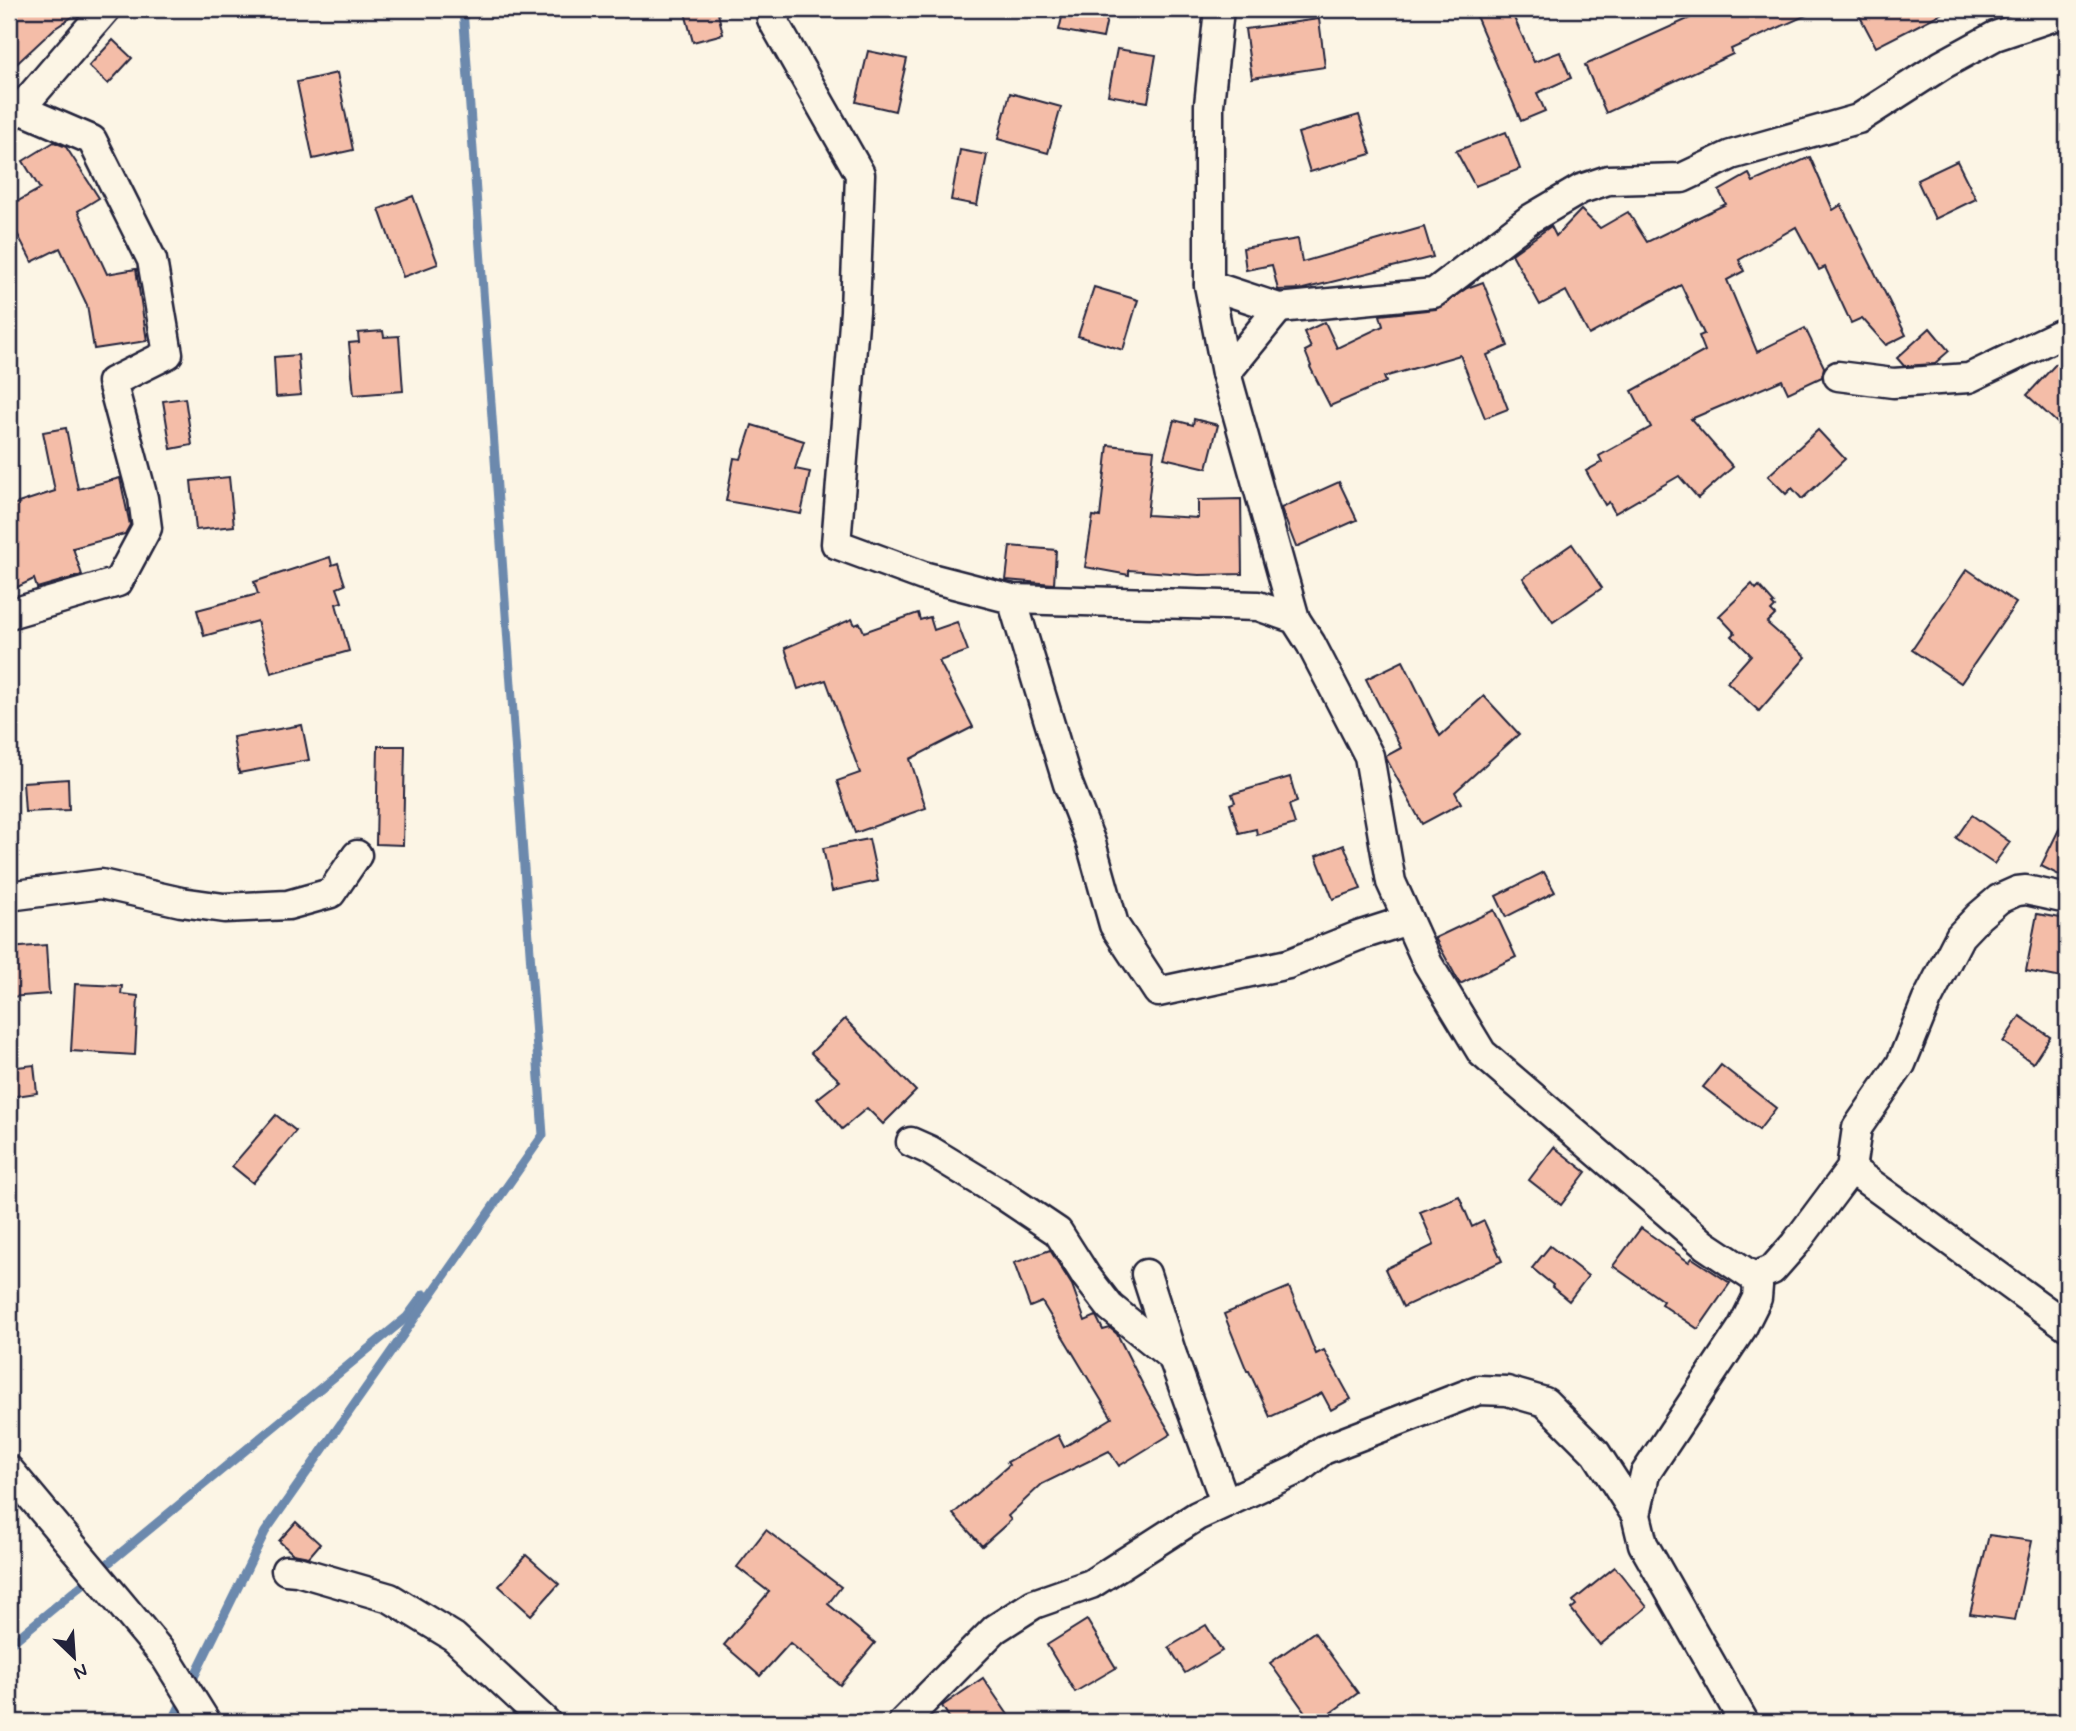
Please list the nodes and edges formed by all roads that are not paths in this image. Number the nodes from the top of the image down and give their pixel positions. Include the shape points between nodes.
1 (106, 9) edge
2 (779, 9) edge
3 (1219, 9) edge
4 (2067, 12) edge
5 (14, 113) edge
6 (1209, 285) junction
7 (1279, 308) junction
8 (2067, 336) edge
9 (1226, 373) junction
10 (1838, 376) dead end
11 (1012, 599) junction
12 (9, 614) edge
13 (1295, 618) junction
14 (357, 855) dead end
15 (9, 896) edge
16 (2067, 899) edge
17 (1408, 920) junction
18 (911, 1142) dead end
19 (1851, 1169) junction
20 (1146, 1274) dead end
21 (1753, 1277) junction
22 (2067, 1326) edge
23 (1173, 1358) junction
24 (9, 1470) edge
25 (1225, 1502) junction
26 (1636, 1515) junction
27 (286, 1570) dead end
28 (206, 1722) edge
29 (546, 1722) edge
30 (903, 1722) edge
31 (1744, 1722) edge

1 - 5 street
2 - 11 street via 772,19 860,174 855,310 836,544 923,576
3 - 6 street via 1209,105
4 - 7 street via 1995,36 1858,119 1731,155 1682,178 1608,180 1581,189 1530,219 1434,293
5 - 12 street via 92,140 152,260 169,354 112,382 147,528 118,582
6 - 7 street
6 - 9 street
7 - 9 street
8 - 10 street via 2060,334 1969,378 1893,383
9 - 13 street
11 - 13 street via 1258,606
11 - 17 street via 1114,925 1158,992 1287,964
13 - 17 street via 1369,756 1391,882
14 - 15 street via 331,893 288,905 224,908 101,884
16 - 19 street via 2017,891 1979,916 1961,936 1927,1000 1901,1064 1857,1128
17 - 21 street via 1428,964 1482,1053 1705,1245
18 - 23 street via 1058,1231 1110,1307
19 - 21 street via 1796,1244 1772,1270
19 - 22 street
20 - 23 street
21 - 26 street via 1757,1298 1645,1475
23 - 25 street
24 - 28 street via 166,1658
25 - 26 street via 1299,1469 1323,1450 1478,1390 1507,1391 1545,1402 1596,1453
25 - 30 street via 1091,1584 1034,1604 995,1629
26 - 31 street via 1643,1544
27 - 29 street via 390,1598 454,1637

